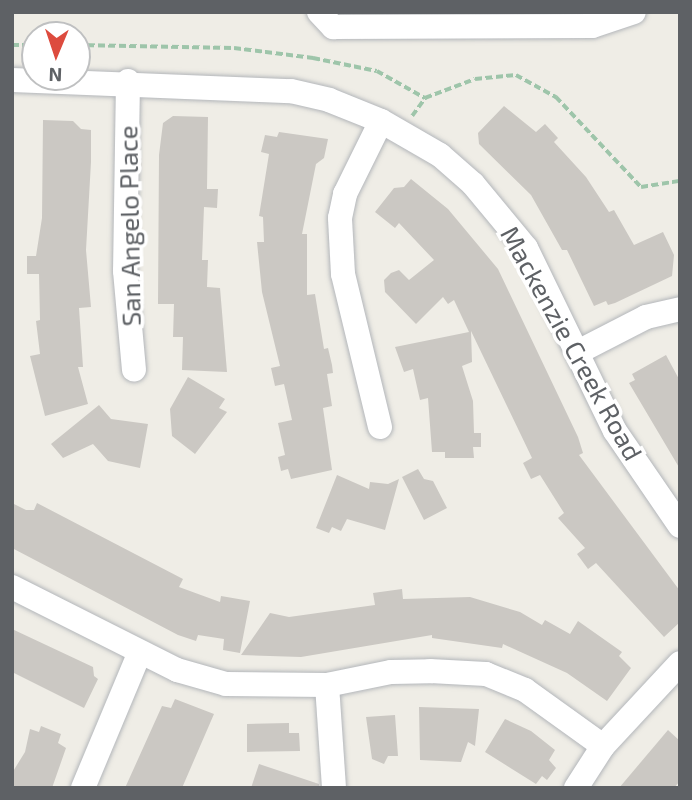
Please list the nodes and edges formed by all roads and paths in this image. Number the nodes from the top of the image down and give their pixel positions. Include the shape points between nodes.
1 (319, 12) edge
2 (634, 12) edge
3 (91, 45) edge
4 (12, 80) edge
5 (128, 81) junction
6 (425, 98) junction
7 (412, 116) dead end
8 (381, 121) junction
9 (680, 181) edge
10 (680, 309) edge
11 (579, 352) junction
12 (134, 370) dead end
13 (380, 427) dead end
14 (680, 526) edge
15 (12, 586) edge
16 (140, 652) junction
17 (680, 663) edge
18 (327, 685) junction
19 (603, 746) junction
20 (83, 788) edge
21 (334, 788) edge
22 (576, 788) edge

1 - 2 street via 333,27 347,27 592,26
3 - 6 path via 234,48 313,58 377,71
4 - 5 street, Mackenzie Creek Road
5 - 8 street, Mackenzie Creek Road via 290,91 329,100
5 - 12 street, San Angelo Place via 124,248
6 - 7 path
6 - 9 path via 475,79 516,75 556,97 641,187
8 - 11 street, Mackenzie Creek Road via 440,155 505,218 526,248
8 - 13 street via 345,194 340,218 343,274
10 - 11 street via 646,317
11 - 14 street, Mackenzie Creek Road via 615,430
15 - 16 street
16 - 18 street via 177,670 226,684
16 - 20 street
17 - 19 street
18 - 19 street via 391,672 486,674 525,690
18 - 21 street
19 - 22 street

